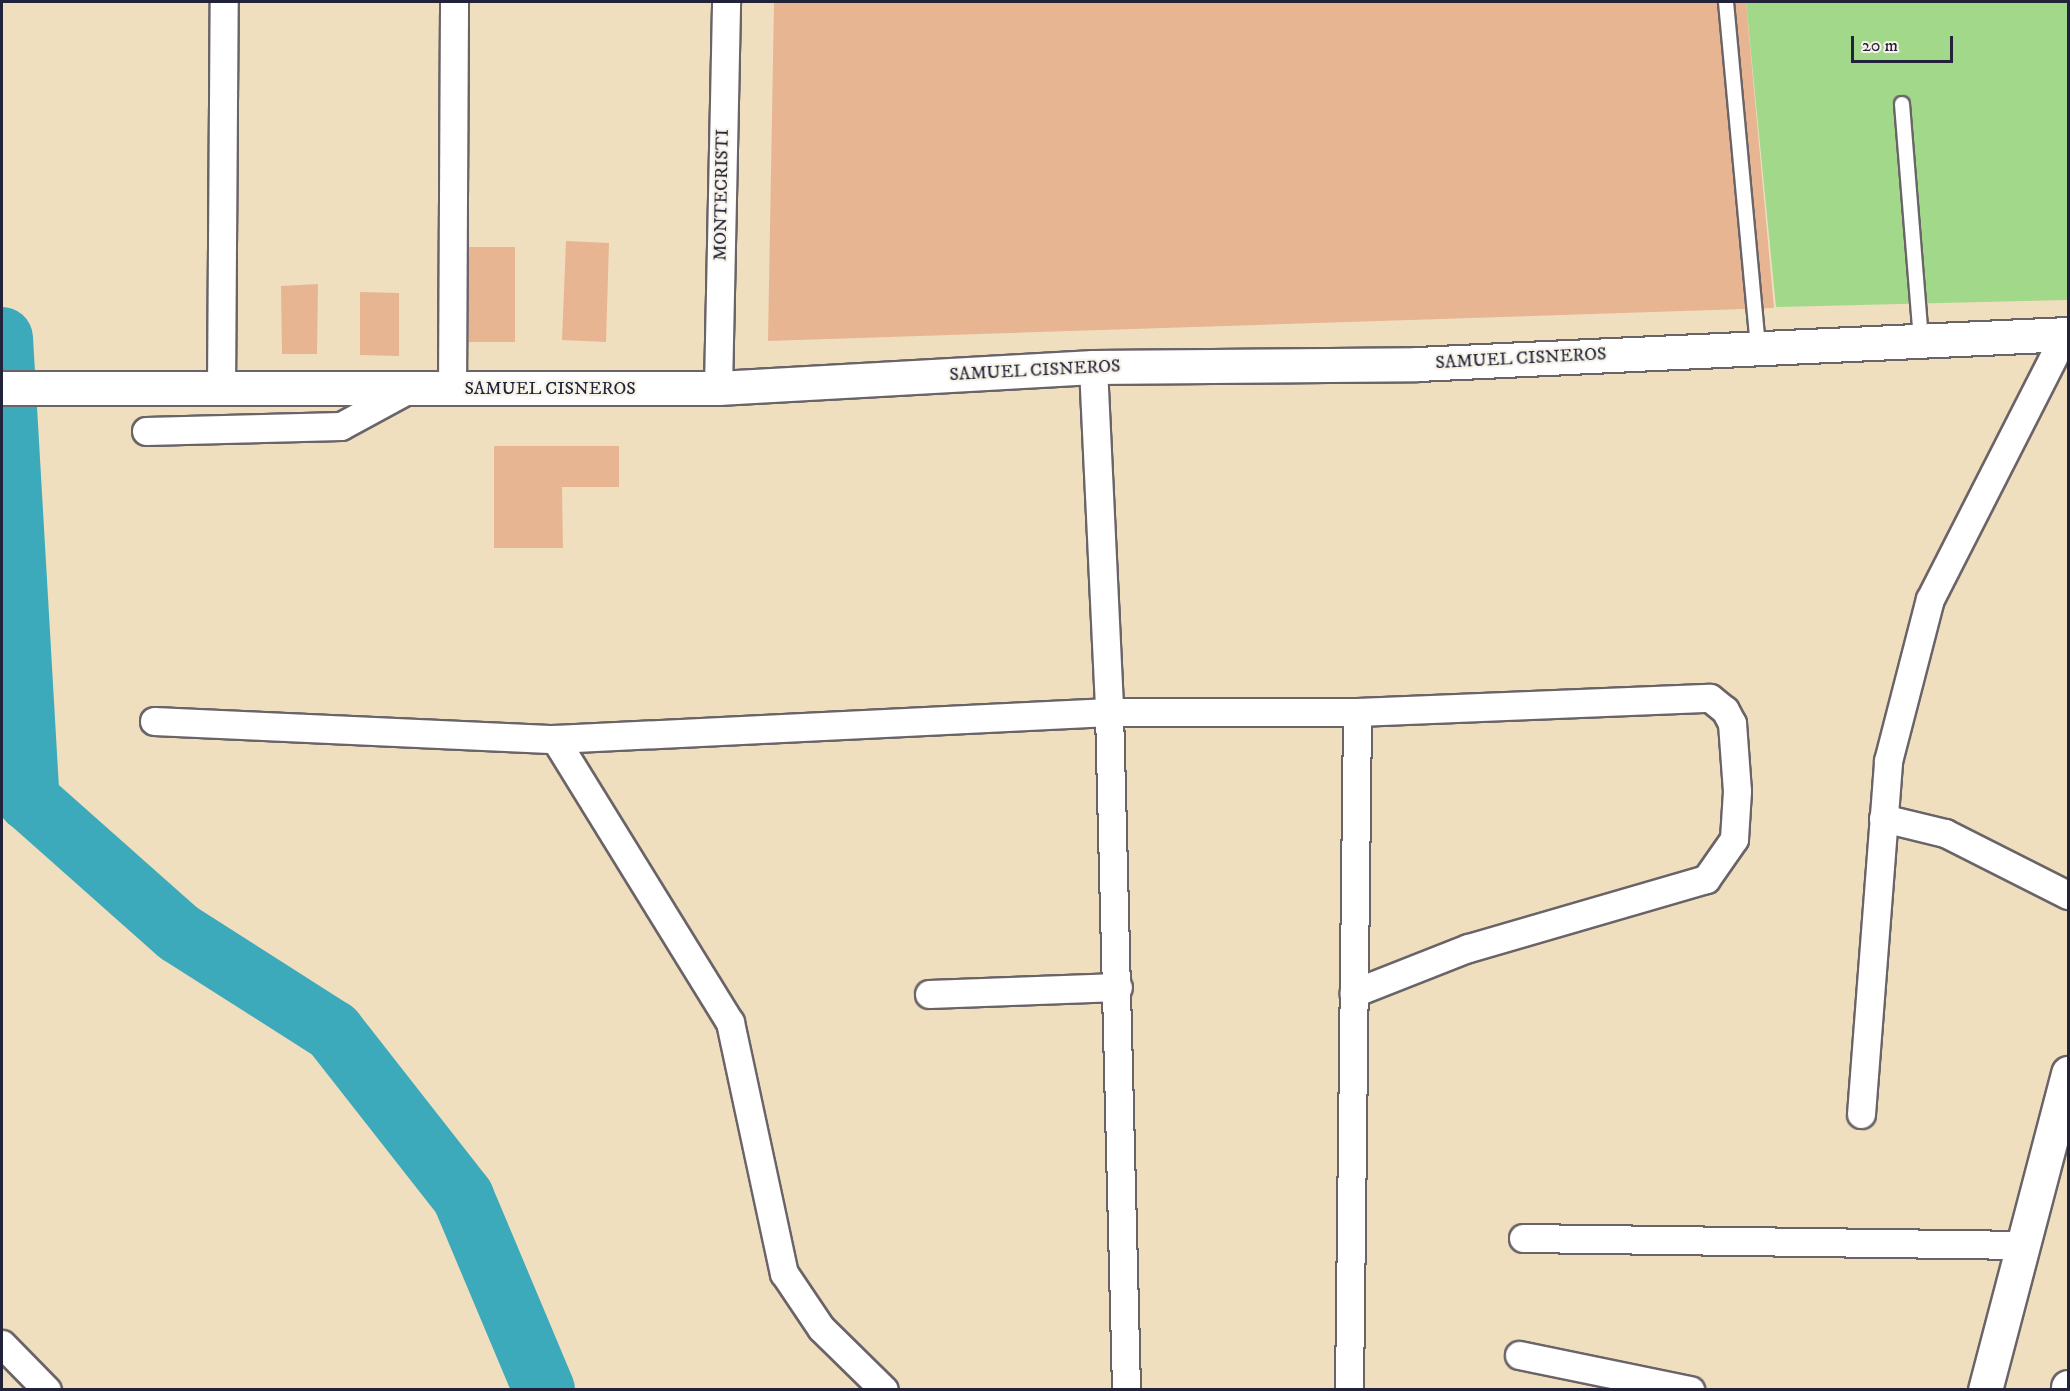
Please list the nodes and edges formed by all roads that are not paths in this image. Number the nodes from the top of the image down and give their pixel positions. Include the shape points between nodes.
1 (224, 2) edge
2 (454, 2) edge
3 (726, 2) edge
4 (1726, 2) edge
5 (1902, 104) dead end
6 (2067, 334) edge
7 (1921, 340) junction
8 (1758, 348) junction
9 (1093, 367) junction
10 (2, 388) edge
11 (718, 388) junction
12 (221, 389) junction
13 (407, 390) junction
14 (452, 390) junction
15 (146, 431) dead end
16 (1109, 712) junction
17 (1357, 712) junction
18 (154, 721) dead end
19 (555, 739) junction
20 (1883, 818) junction
21 (2068, 895) edge
22 (1118, 987) junction
23 (1354, 993) junction
24 (930, 994) dead end
25 (2068, 1073) edge
26 (1861, 1114) dead end
27 (1523, 1238) dead end
28 (2020, 1245) junction
29 (2, 1344) edge
30 (1519, 1355) dead end
31 (47, 1389) edge
32 (884, 1389) edge
33 (1126, 1389) edge
34 (1349, 1389) edge
35 (1690, 1389) edge
36 (1985, 1389) edge

1 - 12 street
2 - 14 street
3 - 11 street, MONTECRISTI
4 - 8 lane
5 - 7 lane
6 - 7 street, SAMUEL CISNEROS
6 - 20 street via 1930,599 1888,761
7 - 8 street, SAMUEL CISNEROS
8 - 9 street, SAMUEL CISNEROS via 1417,364
9 - 11 street, SAMUEL CISNEROS
9 - 16 street
10 - 12 street, SAMUEL CISNEROS
11 - 14 street, SAMUEL CISNEROS
12 - 13 street, SAMUEL CISNEROS
13 - 14 street, SAMUEL CISNEROS
13 - 15 street via 341,426
16 - 17 street
16 - 19 street
16 - 22 street
17 - 23 street
17 - 23 street via 1710,698 1732,723 1737,791 1734,838 1706,879 1479,945
18 - 19 street
19 - 32 street via 730,1022 784,1273 821,1328
20 - 21 street via 1945,832
20 - 26 street
22 - 24 street
22 - 33 street
23 - 34 street
25 - 28 street
27 - 28 street
28 - 36 street
29 - 31 street
30 - 35 street

